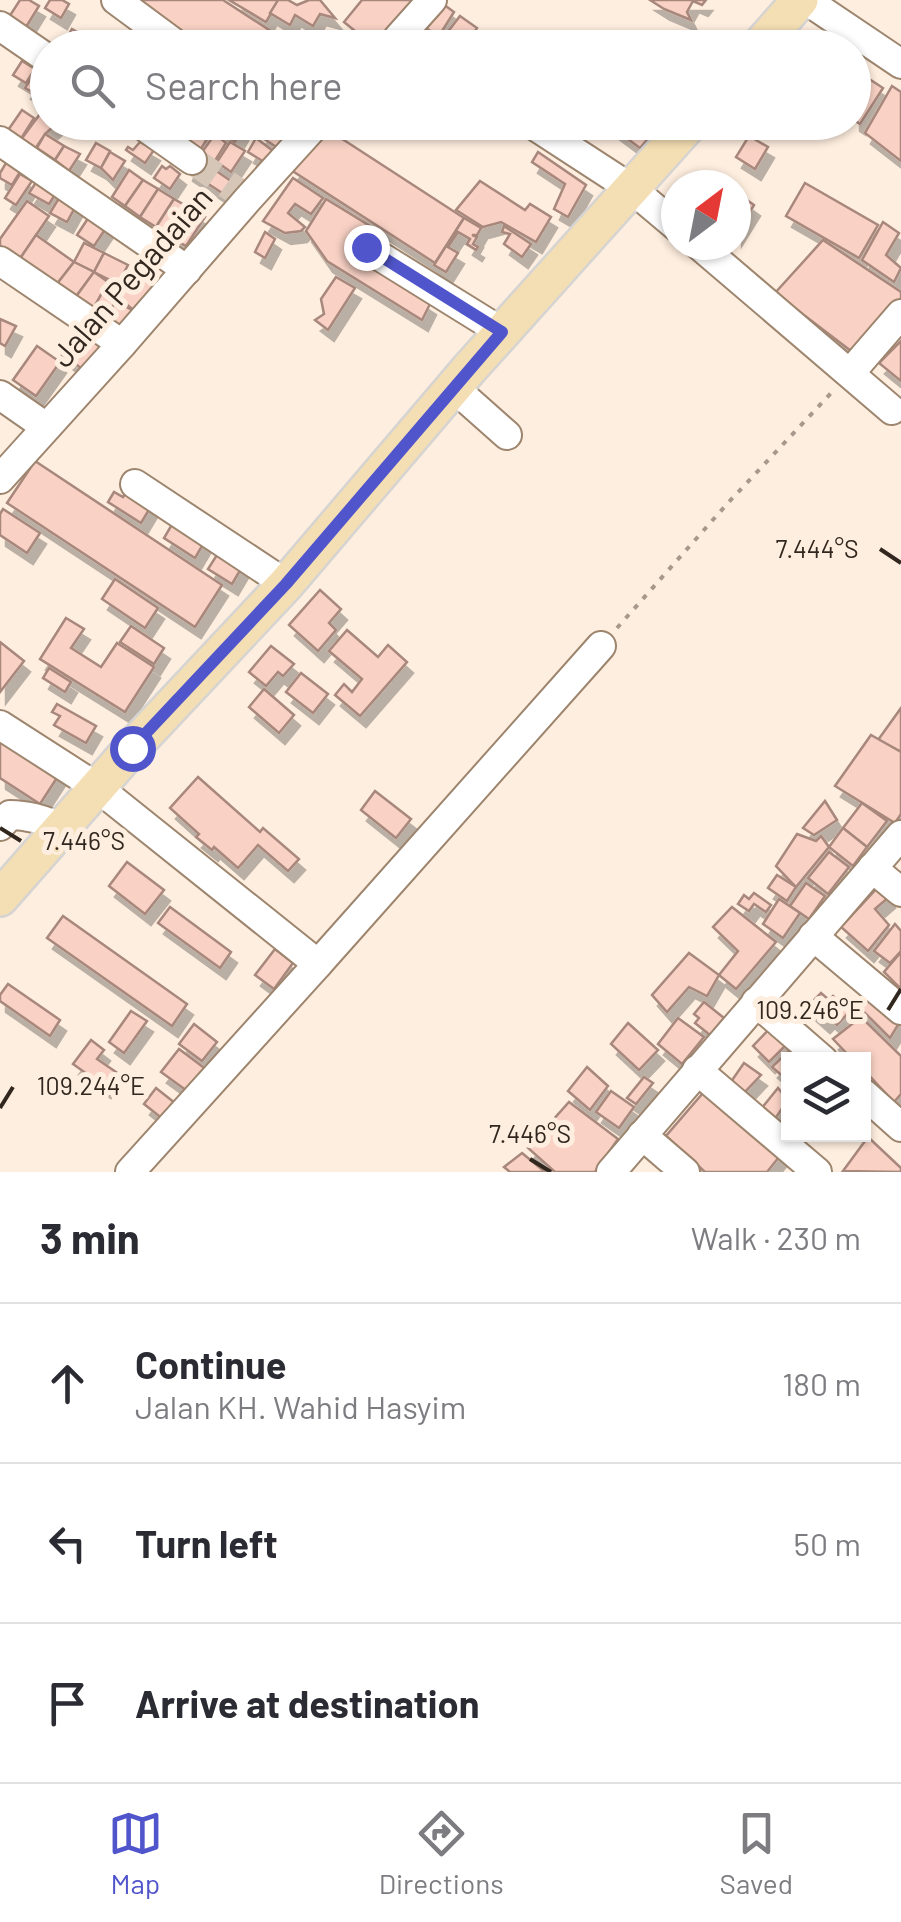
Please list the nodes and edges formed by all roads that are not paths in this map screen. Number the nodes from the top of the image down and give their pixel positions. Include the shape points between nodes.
1 (116, 0) edge
2 (432, 0) edge
3 (803, 0) edge
4 (0, 26) edge
5 (157, 30) edge
6 (410, 30) edge
7 (775, 30) edge
8 (849, 30) edge
9 (871, 44) edge
10 (30, 47) edge
11 (901, 64) edge
12 (0, 140) edge
13 (164, 140) edge
14 (292, 140) edge
15 (557, 140) edge
16 (675, 140) edge
17 (192, 160) tunnel mouth
18 (632, 189) junction
19 (661, 213) edge
20 (366, 247) dead end
21 (717, 260) edge
22 (0, 261) edge
23 (188, 270) junction
24 (901, 314) edge
25 (502, 332) junction
26 (122, 344) junction
27 (850, 373) junction
28 (454, 388) junction
29 (0, 395) edge
30 (892, 410) dead end
31 (46, 427) junction
32 (507, 435) dead end
33 (0, 478) edge
34 (135, 484) dead end
35 (286, 584) junction
36 (601, 646) road end
37 (0, 725) edge
38 (98, 788) junction
39 (0, 826) edge
40 (62, 828) junction
41 (901, 835) edge
42 (872, 868) junction
43 (901, 892) edge
44 (0, 898) edge
45 (813, 936) junction
46 (318, 964) junction
47 (756, 1002) junction
48 (901, 1010) edge
49 (814, 1052) edge
50 (697, 1070) junction
51 (871, 1100) edge
52 (901, 1126) edge
53 (642, 1135) junction
54 (130, 1172) edge
55 (611, 1172) edge
56 (685, 1172) edge
57 (817, 1172) edge

1 - 5 street
2 - 6 street
3 - 7 main road
3 - 8 street
4 - 10 street
9 - 11 street
12 - 23 street
13 - 17 street
14 - 23 street, Jalan Pegadaian
15 - 18 street
16 - 18 main road
18 - 19 street
18 - 25 main road
20 - 25 street
21 - 27 street
22 - 26 street
23 - 26 street, Jalan Pegadaian
24 - 27 street
25 - 28 main road
26 - 31 street, Jalan Pegadaian
27 - 30 street
28 - 32 street
28 - 35 main road
29 - 31 street
31 - 33 street, Jalan Pegadaian
34 - 35 street
35 - 38 main road
36 - 46 street
37 - 38 street
38 - 40 main road
38 - 46 street
39 - 40 street via 20,815
40 - 44 main road
41 - 42 street
42 - 43 street
42 - 45 street
45 - 47 street
45 - 48 street
46 - 54 street
47 - 49 street
47 - 50 street
50 - 53 street
50 - 57 street
51 - 52 street
53 - 55 street
53 - 56 street

